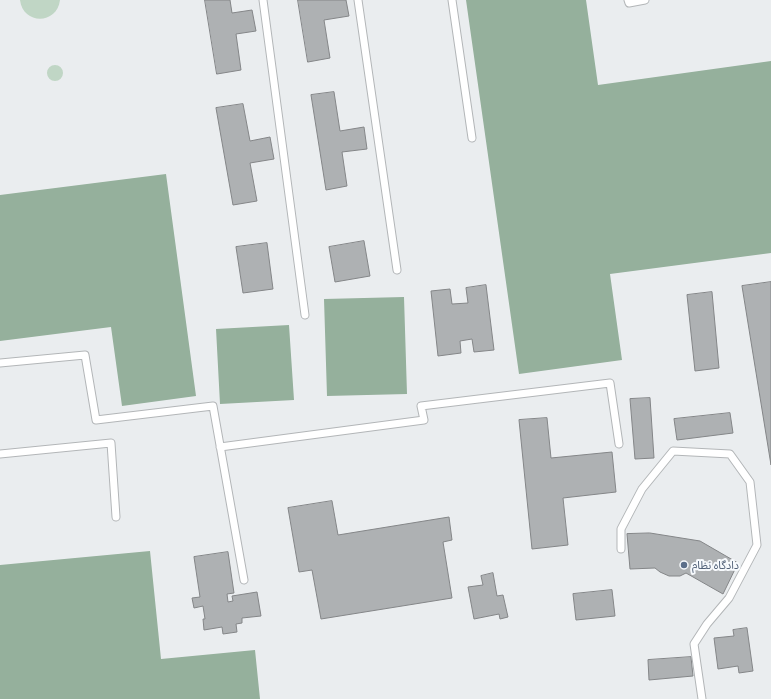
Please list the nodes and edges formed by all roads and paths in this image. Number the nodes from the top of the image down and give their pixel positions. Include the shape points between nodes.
1 (263, 0) edge
2 (358, 0) edge
3 (452, 0) edge
4 (628, 0) edge
5 (645, 0) edge
6 (472, 138) dead end
7 (397, 270) dead end
8 (305, 315) dead end
9 (0, 363) edge
10 (619, 444) dead end
11 (220, 447) junction
12 (0, 454) edge
13 (116, 516) dead end
14 (620, 549) dead end
15 (244, 580) dead end
16 (702, 699) edge

1 - 8 lane
2 - 7 lane
3 - 6 lane
4 - 5 lane via 629,3
9 - 11 lane via 85,356 96,420 213,406
10 - 11 lane via 610,383 421,406 424,420
11 - 15 lane
12 - 13 lane via 111,443
14 - 16 lane via 620,528 642,489 673,451 730,454 750,482 757,545 729,598 694,644

